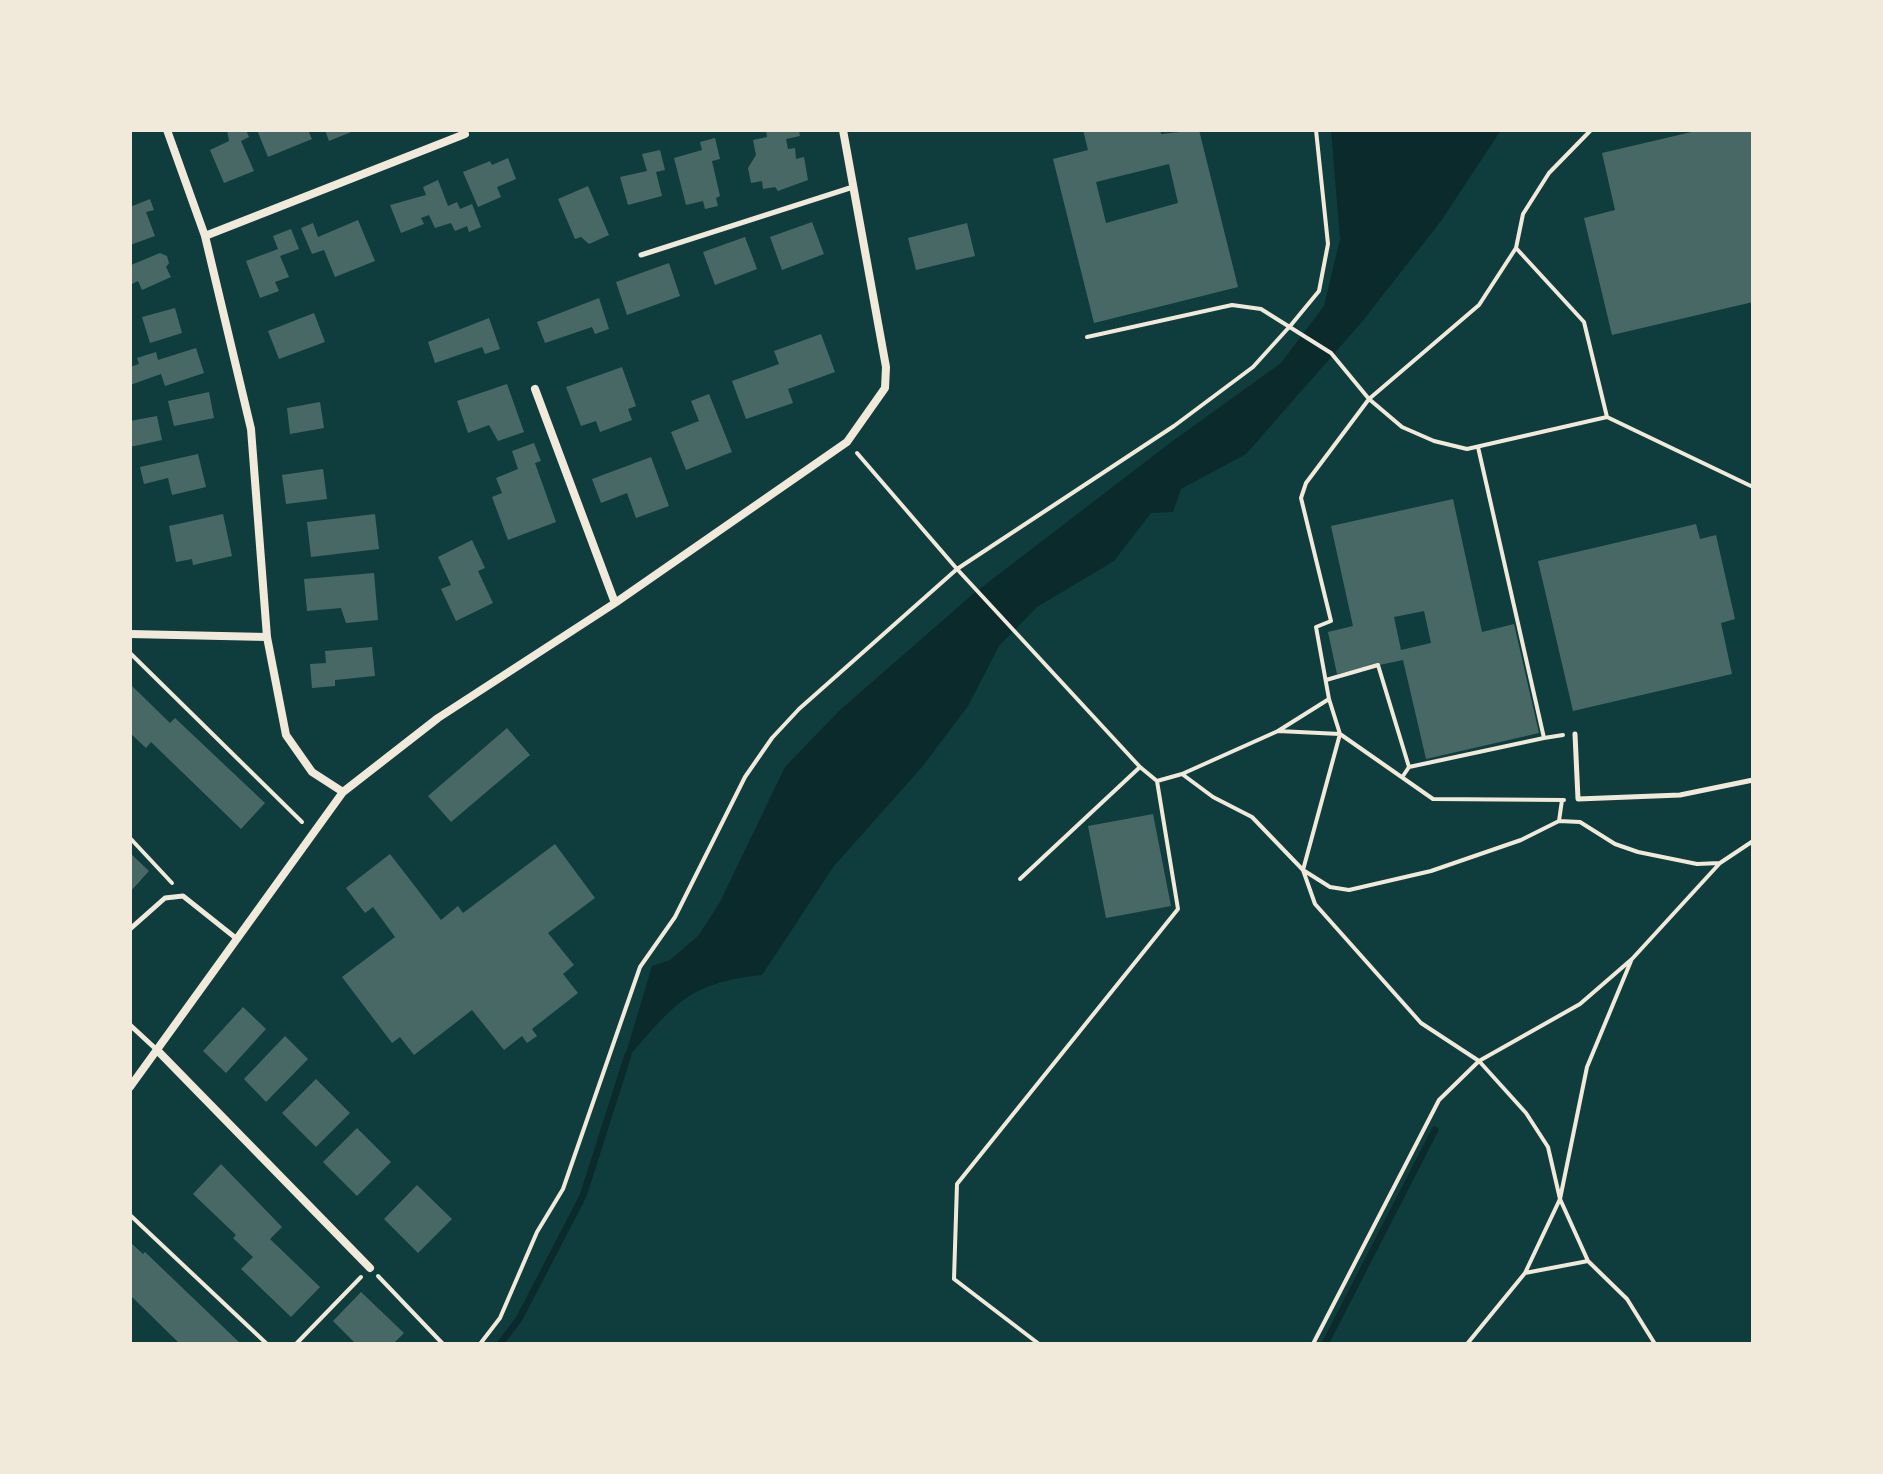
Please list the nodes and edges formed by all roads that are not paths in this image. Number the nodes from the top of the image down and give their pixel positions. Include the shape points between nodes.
1 (167, 130) edge
2 (843, 130) edge
3 (465, 134) dead end
4 (853, 187) junction
5 (205, 236) junction
6 (641, 255) dead end
7 (535, 389) dead end
8 (615, 603) junction
9 (130, 634) edge
10 (267, 637) junction
11 (1575, 734) road end
12 (1753, 780) edge
13 (343, 792) junction
14 (130, 929) edge
15 (237, 939) junction
16 (130, 1025) edge
17 (158, 1051) junction
18 (130, 1087) edge
19 (370, 1268) road end

1 - 5 street
2 - 4 street
3 - 5 street
4 - 6 lane
4 - 8 street via 886,367 885,388 847,442
5 - 10 street via 251,429
7 - 8 street
8 - 13 street via 438,718
9 - 10 street
10 - 13 street via 286,735 312,772
11 - 12 lane via 1578,799 1680,795
13 - 15 street
14 - 15 lane via 165,898 183,896
15 - 17 street
16 - 17 lane
17 - 18 street
17 - 19 street

